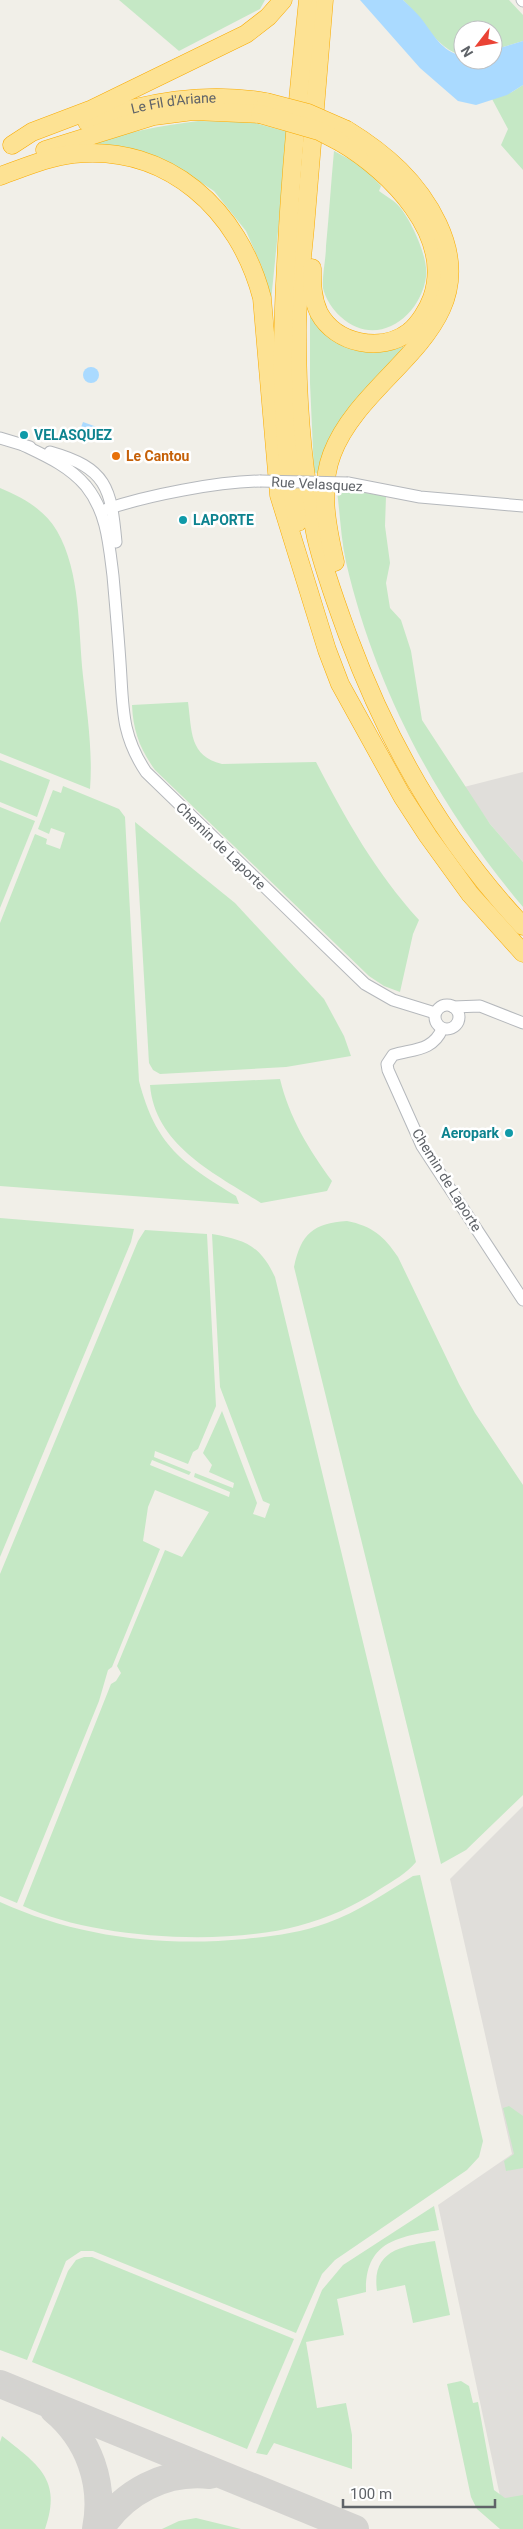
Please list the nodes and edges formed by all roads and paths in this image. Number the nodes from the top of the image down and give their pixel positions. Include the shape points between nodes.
1 (283, 0) edge
2 (308, 0) edge
3 (324, 0) edge
4 (263, 108) junction
5 (344, 136) junction
6 (6, 147) edge
7 (311, 151) junction
8 (0, 166) edge
9 (0, 176) edge
10 (0, 438) edge
11 (23, 445) junction
12 (523, 506) edge
13 (113, 508) junction
14 (101, 512) junction
15 (306, 585) junction
16 (117, 606) junction
17 (350, 641) junction
18 (523, 926) edge
19 (523, 954) edge
20 (453, 1007) junction
21 (492, 1011) junction
22 (435, 1013) junction
23 (459, 1020) junction
24 (523, 1023) edge
25 (442, 1029) junction
26 (523, 1300) edge

1 - 6 highway via 246,34
2 - 15 highway via 290,180 282,327 287,461
3 - 7 highway
4 - 5 highway, Le Fil d'Ariane, bridge via 319,131
4 - 6 highway, Le Fil d'Ariane via 238,97 175,99
4 - 8 highway, Le Fil d'Ariane via 154,116
5 - 7 highway via 398,190 429,236 436,260 437,284 430,306 409,332 387,341 363,343 339,334 327,324 315,302 311,288 317,177
5 - 17 highway via 390,160 420,192 442,233 449,255 451,281 446,300 427,335 359,409 340,437 326,474 330,540
7 - 17 highway via 297,328 302,450 316,538 329,586
9 - 15 highway via 72,154 120,155 154,165 176,176 215,206 232,227 246,250 262,298 279,495
10 - 11 street
11 - 13 street via 89,468 108,490
11 - 14 street via 72,472 86,486
12 - 13 street, Rue Velasquez, bridge via 420,497 348,484 260,481 227,483
13 - 14 street, Rue Velasquez
13 - 16 street, Chemin de Laporte via 119,575
14 - 16 street, Chemin de Laporte via 107,531
15 - 19 highway via 340,684 402,796 450,868
16 - 22 street, Chemin de Laporte via 124,725 130,745 146,772 365,984 393,1000
17 - 18 highway via 384,724 428,802 467,859
20 - 21 street via 480,1006
20 - 22 street via 444,1005
20 - 23 street
21 - 23 street, Chemin de Laporte via 471,1012
21 - 24 street
22 - 25 street via 436,1023
23 - 25 street, Chemin de Laporte via 454,1027
25 - 26 street, Chemin de Laporte via 438,1038 427,1047 392,1055 387,1064 388,1070 422,1146

